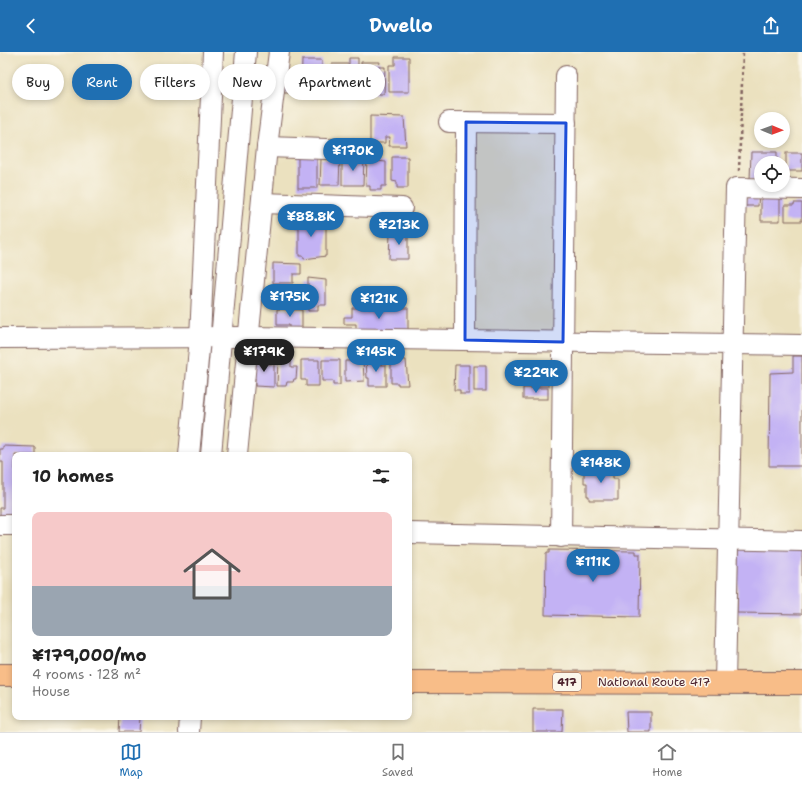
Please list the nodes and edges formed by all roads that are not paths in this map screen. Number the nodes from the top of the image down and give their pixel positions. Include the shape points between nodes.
1 (213, 52) edge
2 (246, 52) edge
3 (279, 52) edge
4 (566, 76) dead end
5 (566, 123) junction
6 (267, 147) junction
7 (355, 150) dead end
8 (802, 189) edge
9 (262, 203) junction
10 (402, 208) dead end
11 (248, 337) junction
12 (0, 338) edge
13 (200, 338) junction
14 (221, 338) junction
15 (465, 340) junction
16 (563, 342) junction
17 (733, 344) junction
18 (802, 345) edge
19 (189, 452) edge
20 (211, 452) edge
21 (237, 452) edge
22 (0, 525) edge
23 (12, 525) edge
24 (412, 533) edge
25 (561, 536) junction
26 (729, 540) junction
27 (802, 541) edge
28 (0, 675) edge
29 (12, 675) edge
30 (412, 682) edge
31 (725, 682) junction
32 (802, 683) edge
33 (190, 720) edge
34 (189, 732) edge

1 - 13 street
2 - 14 street
3 - 6 street
4 - 5 street
5 - 15 street via 458,122
5 - 16 street
6 - 7 street
6 - 9 street
8 - 17 street via 736,188
9 - 10 street
9 - 11 street
11 - 14 street
11 - 15 street
11 - 21 street
12 - 13 street
13 - 14 street
13 - 19 street
14 - 20 street
15 - 16 street
16 - 17 street
16 - 25 street
17 - 18 street
17 - 26 street
22 - 23 street
24 - 25 street
25 - 26 street
26 - 27 street
26 - 31 street
28 - 29 highway
30 - 31 highway, National Route 417 / 417
31 - 32 highway, National Route 417 / 417
33 - 34 street

